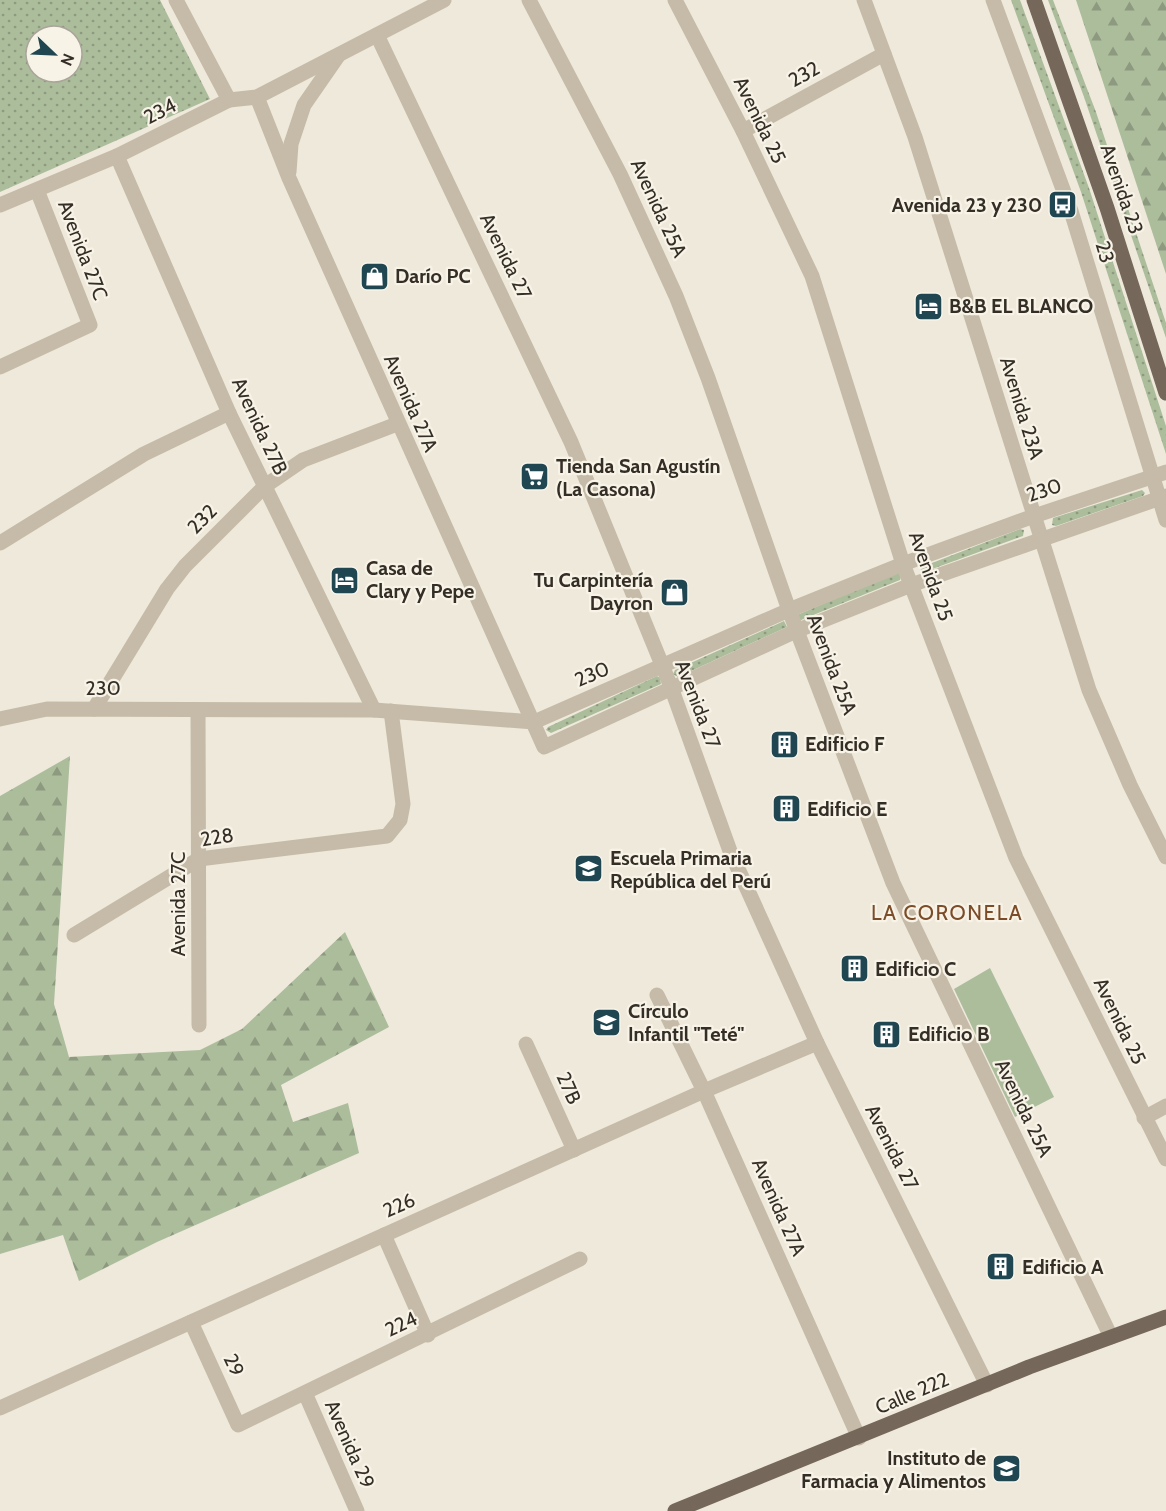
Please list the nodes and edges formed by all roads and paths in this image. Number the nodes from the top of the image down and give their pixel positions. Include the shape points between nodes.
1 (176, 0) edge
2 (444, 0) edge
3 (529, 0) edge
4 (675, 0) edge
5 (864, 0) edge
6 (993, 0) edge
7 (1034, 0) edge
8 (377, 34) junction
9 (884, 54) junction
10 (338, 55) junction
11 (257, 97) junction
12 (229, 100) junction
13 (743, 131) junction
14 (117, 156) junction
15 (289, 178) junction
16 (37, 190) junction
17 (0, 205) edge
18 (0, 367) edge
19 (1166, 393) edge
20 (229, 413) junction
21 (397, 424) junction
22 (1159, 474) edge
23 (265, 486) junction
24 (1162, 498) edge
25 (1034, 516) junction
26 (1166, 520) edge
27 (1041, 538) junction
28 (0, 543) edge
29 (903, 564) junction
30 (911, 585) junction
31 (789, 610) junction
32 (796, 631) junction
33 (662, 667) junction
34 (671, 687) junction
35 (94, 709) junction
36 (198, 710) junction
37 (374, 710) junction
38 (391, 711) junction
39 (0, 719) edge
40 (534, 722) junction
41 (1166, 857) edge
42 (199, 859) junction
43 (74, 935) dead end
44 (657, 995) dead end
45 (199, 1025) dead end
46 (817, 1043) junction
47 (526, 1044) dead end
48 (704, 1091) junction
49 (1162, 1108) edge
50 (1144, 1118) junction
51 (1166, 1124) edge
52 (1161, 1139) edge
53 (574, 1150) junction
54 (1166, 1159) edge
55 (384, 1235) junction
56 (580, 1259) dead end
57 (1166, 1317) edge
58 (191, 1322) junction
59 (428, 1335) junction
60 (1111, 1337) junction
61 (987, 1384) junction
62 (305, 1393) junction
63 (0, 1408) edge
64 (238, 1425) joint
65 (859, 1438) junction
66 (357, 1511) edge
67 (675, 1511) edge

1 - 12 street
2 - 8 street, 234
3 - 31 street, Avenida 25A via 620,174 676,296
4 - 13 street, Avenida 25
5 - 9 street, Avenida 23A
6 - 22 street, 23 via 1071,211
7 - 19 main road, Avenida 23
8 - 10 street, 234
8 - 33 street, Avenida 27 via 571,442
9 - 13 street, 232
9 - 25 street, Avenida 23A via 915,137
10 - 11 street, 234
10 - 15 street, 234 via 304,105 291,144
11 - 12 street, 234
11 - 15 street, Avenida 27A
12 - 14 street, 234
13 - 29 street, Avenida 25 via 812,276
14 - 16 street, 234
14 - 20 street, Avenida 27B
15 - 21 street, Avenida 27A
16 - 17 street, 234
16 - 18 street, Avenida 27C via 90,325
20 - 23 street, Avenida 27B
20 - 28 street via 144,454
21 - 23 street, 232 via 303,460
21 - 40 street, Avenida 27A
22 - 24 street, 23
22 - 25 street, 230
23 - 35 street, 232 via 167,589
23 - 37 street, Avenida 27B
24 - 26 street, 23
24 - 27 street
25 - 27 street, Avenida 23A
25 - 29 street, 230
27 - 30 street
27 - 41 street, Avenida 23A via 1089,690
29 - 30 street, Avenida 25
29 - 31 street, 230
30 - 32 street
30 - 50 street, Avenida 25 via 1016,858
31 - 32 street, Avenida 25A
31 - 33 street, 230
32 - 34 street
32 - 60 street, Avenida 25A via 893,883
33 - 34 street, Avenida 27
33 - 40 street, 230
34 - 40 street, Avenida 27A via 544,747
34 - 46 street, Avenida 27 via 730,851
35 - 36 street, 230
35 - 39 street, 230 via 47,709
36 - 37 street, 230
36 - 42 street, Avenida 27C
37 - 38 street, 230
38 - 40 street, 230
38 - 42 street, 228 via 403,804 400,820 387,836
42 - 43 street, 228
42 - 45 street, Avenida 27C
44 - 48 street, Avenida 27A
46 - 48 street, 226
46 - 61 street, Avenida 27
47 - 53 street, 27B
48 - 53 street, 226
48 - 65 street, Avenida 27A
49 - 50 street
49 - 51 street
50 - 52 street, Avenida 25
52 - 54 street, Avenida 25
53 - 55 street, 226
55 - 58 street, 226
55 - 59 street
56 - 59 street, 224
57 - 60 main road, Calle 222
58 - 63 street, 226
58 - 64 street, 29
59 - 62 street, 224
60 - 61 main road, Calle 222
61 - 65 main road, Calle 222
62 - 64 street, 224
62 - 66 street, Avenida 29
65 - 67 main road, Calle 222

